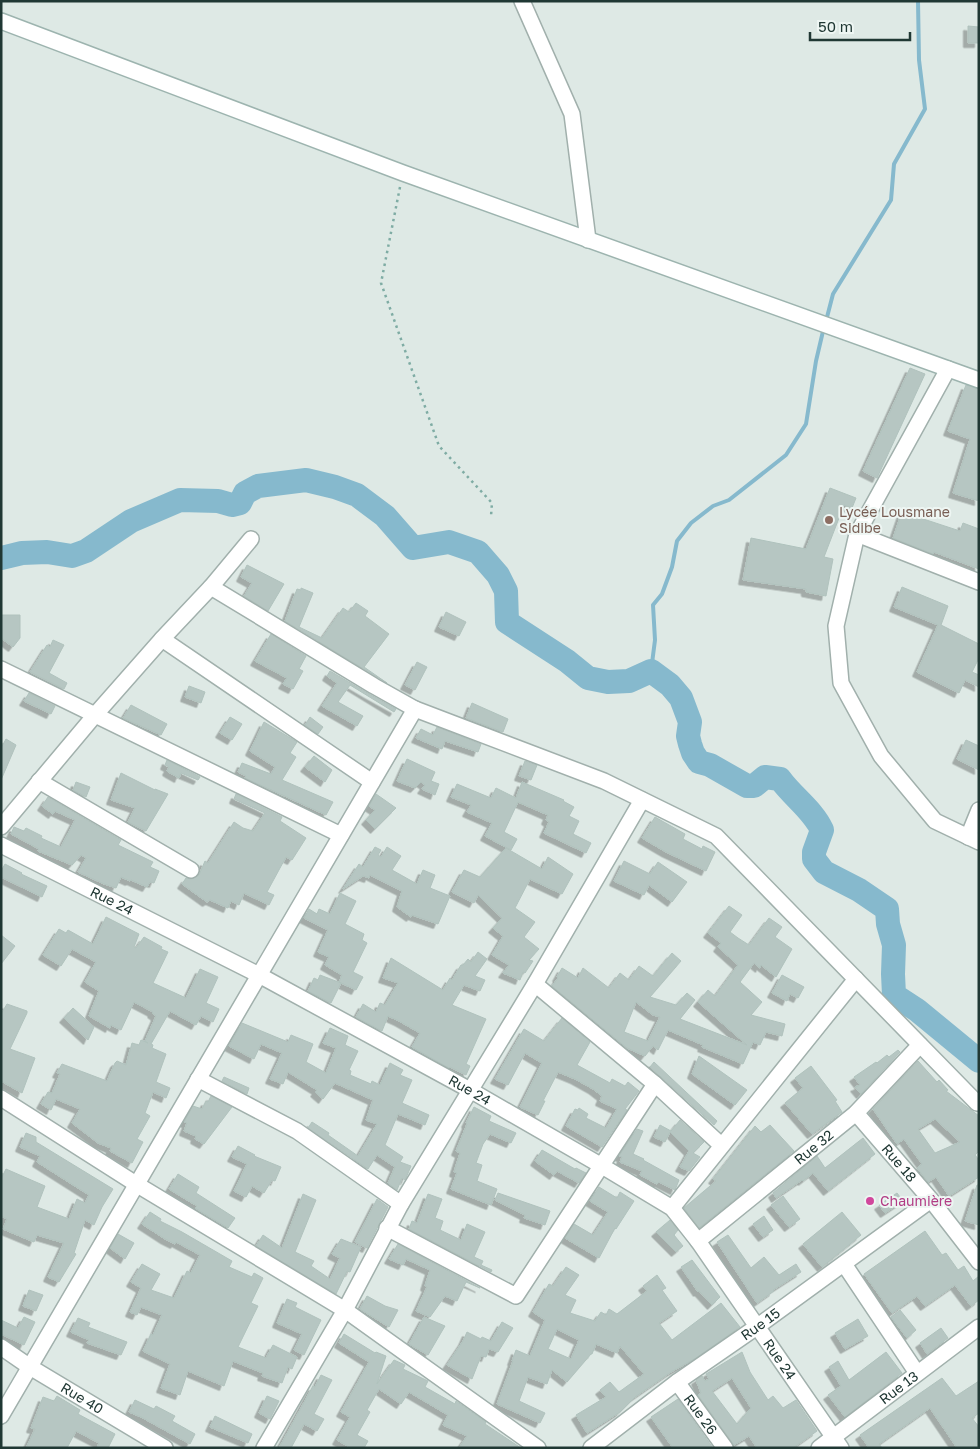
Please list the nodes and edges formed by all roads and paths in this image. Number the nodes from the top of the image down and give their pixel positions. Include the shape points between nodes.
1 (522, 1) edge
2 (1, 21) edge
3 (403, 173) junction
4 (588, 240) junction
5 (948, 369) junction
6 (979, 380) edge
7 (491, 516) dead end
8 (857, 534) junction
9 (251, 538) dead end
10 (979, 582) edge
11 (210, 587) junction
12 (162, 639) junction
13 (1, 669) edge
14 (414, 709) junction
15 (95, 715) junction
16 (40, 781) junction
17 (372, 782) junction
18 (642, 800) junction
19 (979, 810) edge
20 (1, 827) edge
21 (341, 835) junction
22 (973, 840) edge
23 (1, 845) edge
24 (191, 870) dead end
25 (259, 975) junction
26 (856, 979) junction
27 (535, 984) junction
28 (920, 1045) junction
29 (198, 1079) junction
30 (655, 1084) junction
31 (470, 1090) junction
32 (1, 1098) edge
33 (977, 1104) dead end
34 (856, 1113) junction
35 (721, 1145) junction
36 (602, 1166) junction
37 (136, 1184) junction
38 (930, 1200) junction
39 (400, 1204) junction
40 (672, 1208) junction
41 (387, 1228) junction
42 (698, 1241) junction
43 (979, 1262) edge
44 (844, 1264) junction
45 (345, 1310) junction
46 (758, 1326) junction
47 (979, 1327) edge
48 (1, 1348) edge
49 (30, 1367) junction
50 (916, 1373) junction
51 (677, 1382) junction
52 (1, 1416) edge
53 (837, 1442) edge
54 (165, 1448) edge
55 (264, 1448) edge
56 (538, 1448) edge
57 (591, 1448) edge
58 (725, 1448) edge
59 (819, 1448) edge

1 - 4 street via 572,114
2 - 3 street
3 - 4 street
3 - 7 path via 380,283 439,446 492,503
4 - 5 street
5 - 6 street
5 - 8 street
8 - 10 street
8 - 22 street via 836,626 841,683 882,756 935,821
9 - 11 street
11 - 12 street
11 - 14 street
12 - 15 street
12 - 17 street
13 - 15 street
14 - 17 street
14 - 18 street via 604,781
15 - 16 street
15 - 21 street
16 - 20 street
16 - 24 street
17 - 21 street
18 - 26 street via 716,836
18 - 27 street
19 - 22 street
21 - 25 street
23 - 25 street, Rue 24
25 - 29 street
25 - 31 street, Rue 24
26 - 28 street
26 - 35 street
27 - 30 street
27 - 31 street
28 - 33 street
28 - 34 street, Rue 32
29 - 37 street
29 - 39 street via 297,1132
30 - 35 street
30 - 36 street
31 - 36 street, Rue 24
31 - 39 street
32 - 37 street
34 - 38 street, Rue 18
34 - 42 street, Rue 32
35 - 40 street
36 - 40 street, Rue 24
36 - 41 street via 516,1296
37 - 45 street
37 - 49 street
38 - 43 street, Rue 18
38 - 44 street, Rue 15
39 - 41 street
40 - 42 street, Rue 24
41 - 45 street
42 - 46 street, Rue 24
44 - 46 street, Rue 15
44 - 50 street
45 - 55 street
45 - 56 street
46 - 51 street, Rue 15
46 - 53 street, Rue 24
47 - 50 street, Rue 13
48 - 49 street, Rue 40
49 - 52 street
49 - 54 street, Rue 40
50 - 53 street, Rue 13
51 - 57 street, Rue 15
51 - 58 street, Rue 26
53 - 59 street, Rue 13

